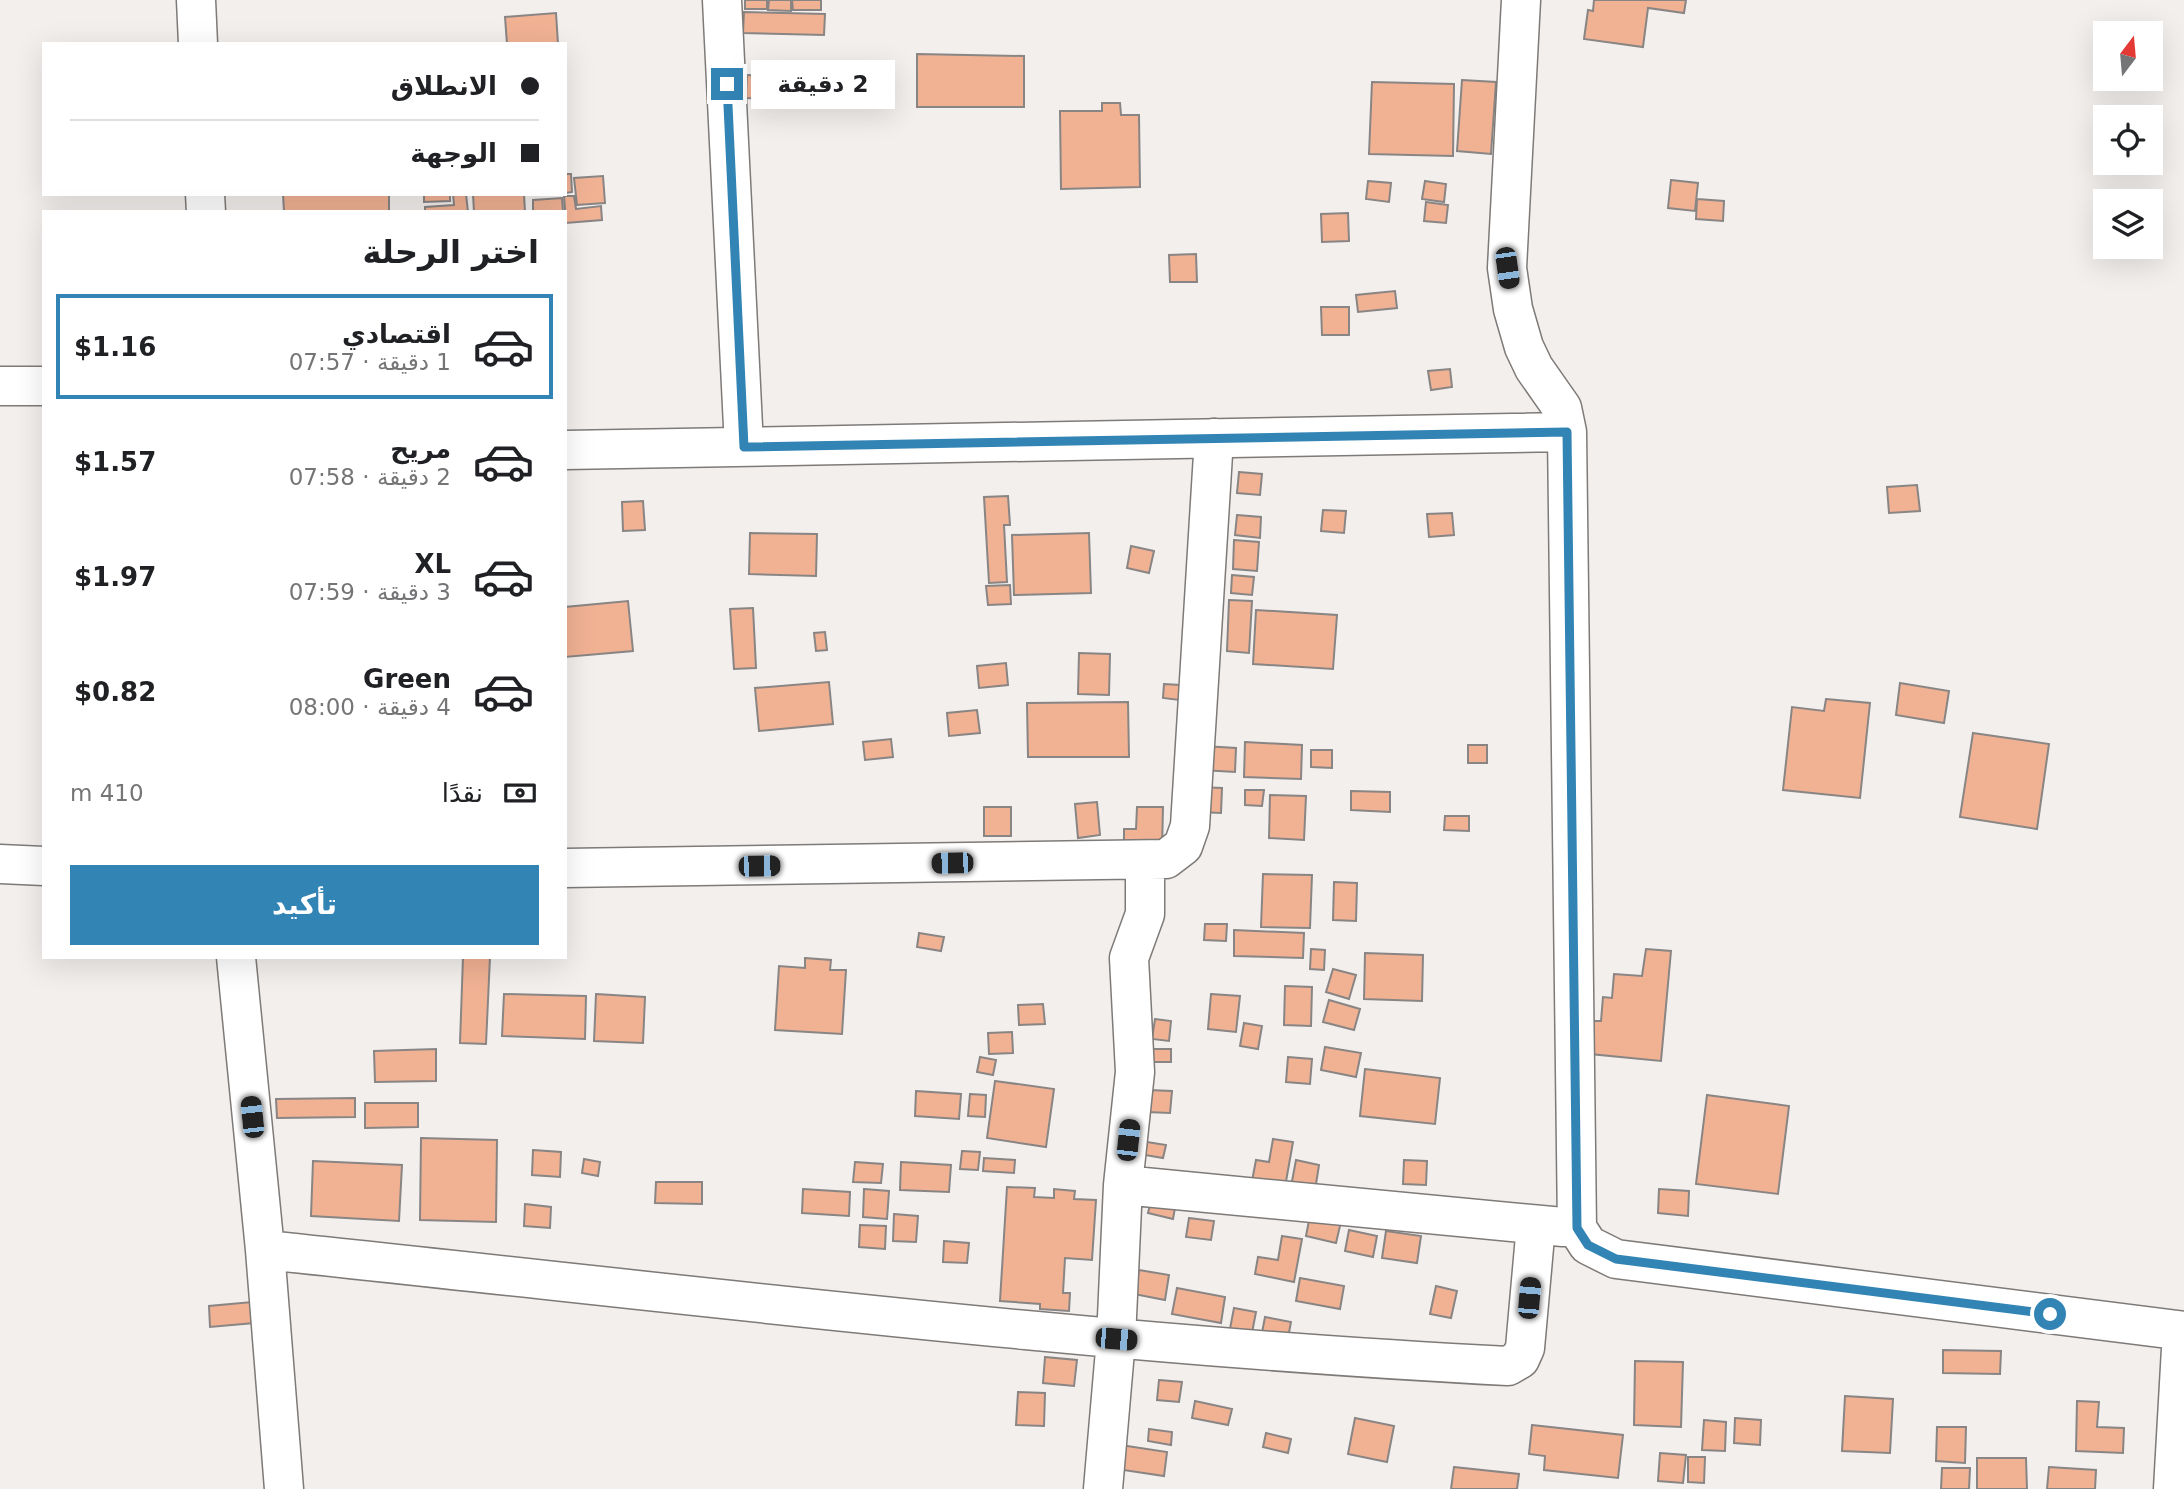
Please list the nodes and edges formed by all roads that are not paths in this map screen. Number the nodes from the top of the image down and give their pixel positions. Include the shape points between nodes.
1 (196, 0) edge
2 (723, 0) edge
3 (1521, 0) edge
4 (198, 42) edge
5 (0, 386) edge
6 (42, 386) edge
7 (1567, 432) junction
8 (1214, 438) junction
9 (744, 447) junction
10 (567, 450) edge
11 (1145, 860) junction
12 (0, 864) edge
13 (42, 866) edge
14 (567, 868) edge
15 (236, 959) edge
16 (1122, 1185) junction
17 (1536, 1224) junction
18 (1577, 1228) junction
19 (265, 1250) junction
20 (2183, 1331) edge
21 (1116, 1339) junction
22 (284, 1489) edge
23 (1103, 1489) edge
24 (2173, 1489) edge

1 - 4 street
2 - 9 street
3 - 7 street via 1507,268 1524,347 1562,408
5 - 6 street
7 - 8 street
7 - 18 street
8 - 9 street
8 - 11 street via 1190,825 1183,846 1166,859
9 - 10 street
11 - 14 street
11 - 16 street via 1145,914 1129,958 1135,1072
12 - 13 street
15 - 19 street
16 - 17 street
16 - 21 street
17 - 18 street
17 - 21 street via 1524,1348 1520,1359 1508,1366
18 - 20 street via 1588,1245 1616,1259
19 - 21 street
19 - 22 street
20 - 24 street
21 - 23 street

